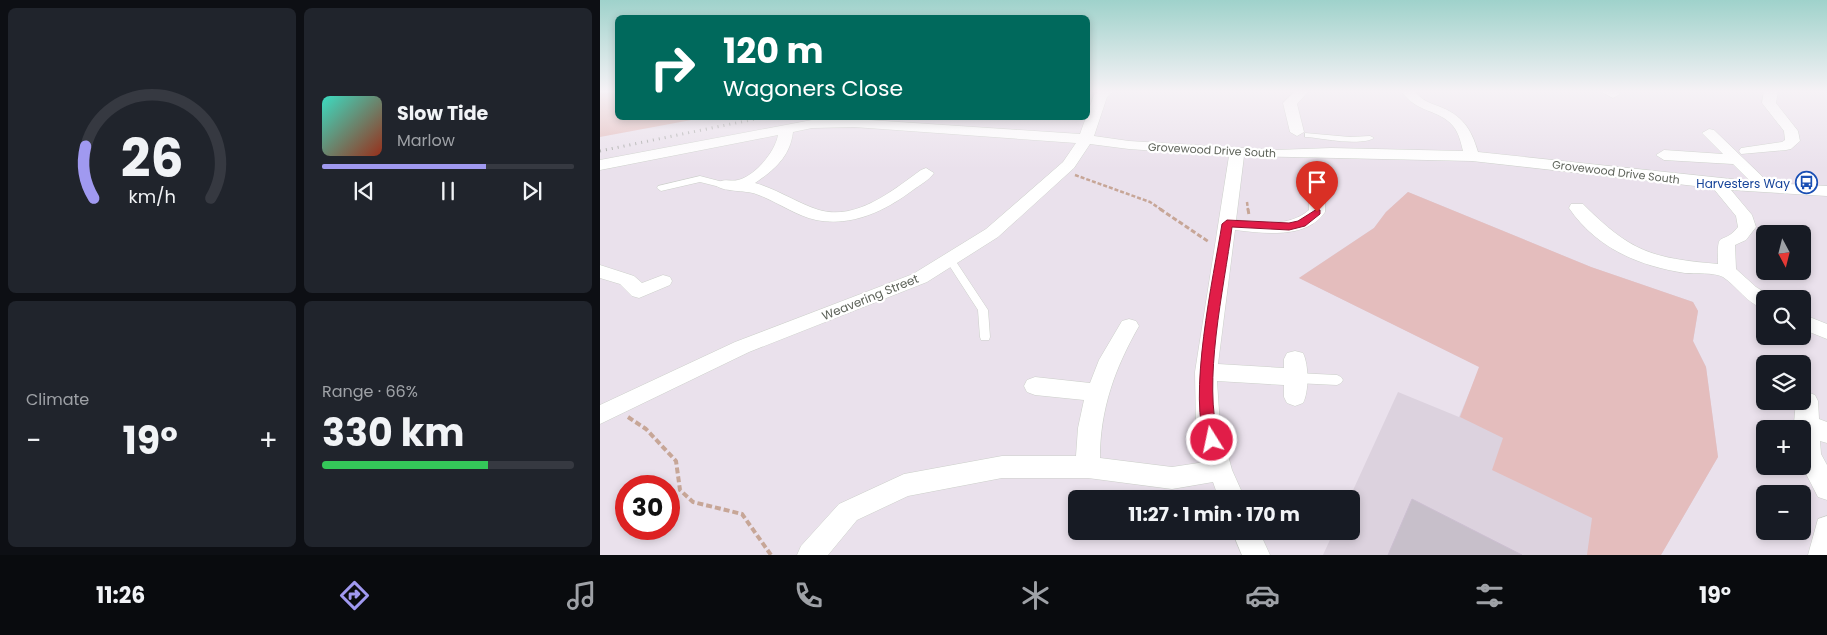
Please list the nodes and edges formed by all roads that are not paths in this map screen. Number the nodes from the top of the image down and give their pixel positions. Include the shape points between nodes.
1 (1094, 117) edge
2 (1296, 117) edge
3 (1450, 117) edge
4 (1779, 117) edge
5 (934, 122) edge
6 (786, 129) junction
7 (1709, 133) dead end
8 (1281, 134) dead end
9 (1303, 134) junction
10 (1370, 138) dead end
11 (1086, 139) junction
12 (1237, 151) junction
13 (1472, 156) junction
14 (1664, 156) dead end
15 (1742, 156) junction
16 (600, 165) edge
17 (915, 176) dead end
18 (1718, 184) junction
19 (724, 185) joint
20 (742, 186) junction
21 (661, 188) dead end
22 (1766, 188) junction
23 (1827, 191) edge
24 (1323, 197) dead end
25 (1576, 209) dead end
26 (1227, 224) junction
27 (950, 259) junction
28 (1727, 271) junction
29 (600, 272) edge
30 (662, 281) dead end
31 (1756, 296) edge
32 (1811, 325) edge
33 (1129, 326) dead end
34 (1827, 332) edge
35 (985, 338) dead end
36 (1206, 372) junction
37 (1295, 378) joint
38 (1337, 380) dead end
39 (1035, 386) dead end
40 (1096, 392) junction
41 (606, 412) edge
42 (1813, 419) edge
43 (1088, 467) junction
44 (1220, 470) junction
45 (1827, 489) edge
46 (1228, 490) edge
47 (1827, 528) edge
48 (1249, 540) edge
49 (811, 555) edge
50 (1256, 555) edge
51 (1822, 555) edge

1 - 11 street, Weavering Street
2 - 9 street
3 - 13 street via 1463,131
4 - 15 street via 1791,131 1793,141 1786,146
5 - 6 street, Grovewood Drive South via 812,124
5 - 11 street, Grovewood Drive South
6 - 16 street, Grovewood Drive South
6 - 20 street via 785,145 777,159
7 - 15 street
8 - 9 street
9 - 10 lane
11 - 12 street, Grovewood Drive South via 1129,145
11 - 27 street, Weavering Street via 1063,170 992,233
12 - 13 street, Grovewood Drive South
12 - 26 street
13 - 18 street, Grovewood Drive South
14 - 15 street
15 - 22 street
17 - 20 street via 886,202 869,210 838,216 817,215 761,190
18 - 22 street, Grovewood Drive South
18 - 28 street via 1744,216 1747,226 1740,236 1726,242
19 - 20 street
19 - 21 lane via 700,180
22 - 23 street, Grovewood Drive South
24 - 26 street via 1317,212 1302,224 1289,227
25 - 28 street via 1616,244 1641,256 1670,265
26 - 36 street
27 - 35 lane via 983,310
27 - 41 street, Weavering Street via 920,278 742,347
28 - 31 street
29 - 30 street via 627,280 639,291
32 - 34 street
33 - 40 street via 1110,357
36 - 37 street
36 - 44 street via 1208,426
37 - 38 lane
39 - 40 street
40 - 43 street via 1088,437
42 - 45 street via 1809,455
43 - 44 street via 1172,478
43 - 49 street via 1002,467 904,486 848,512
44 - 46 street
47 - 51 street
48 - 50 street

